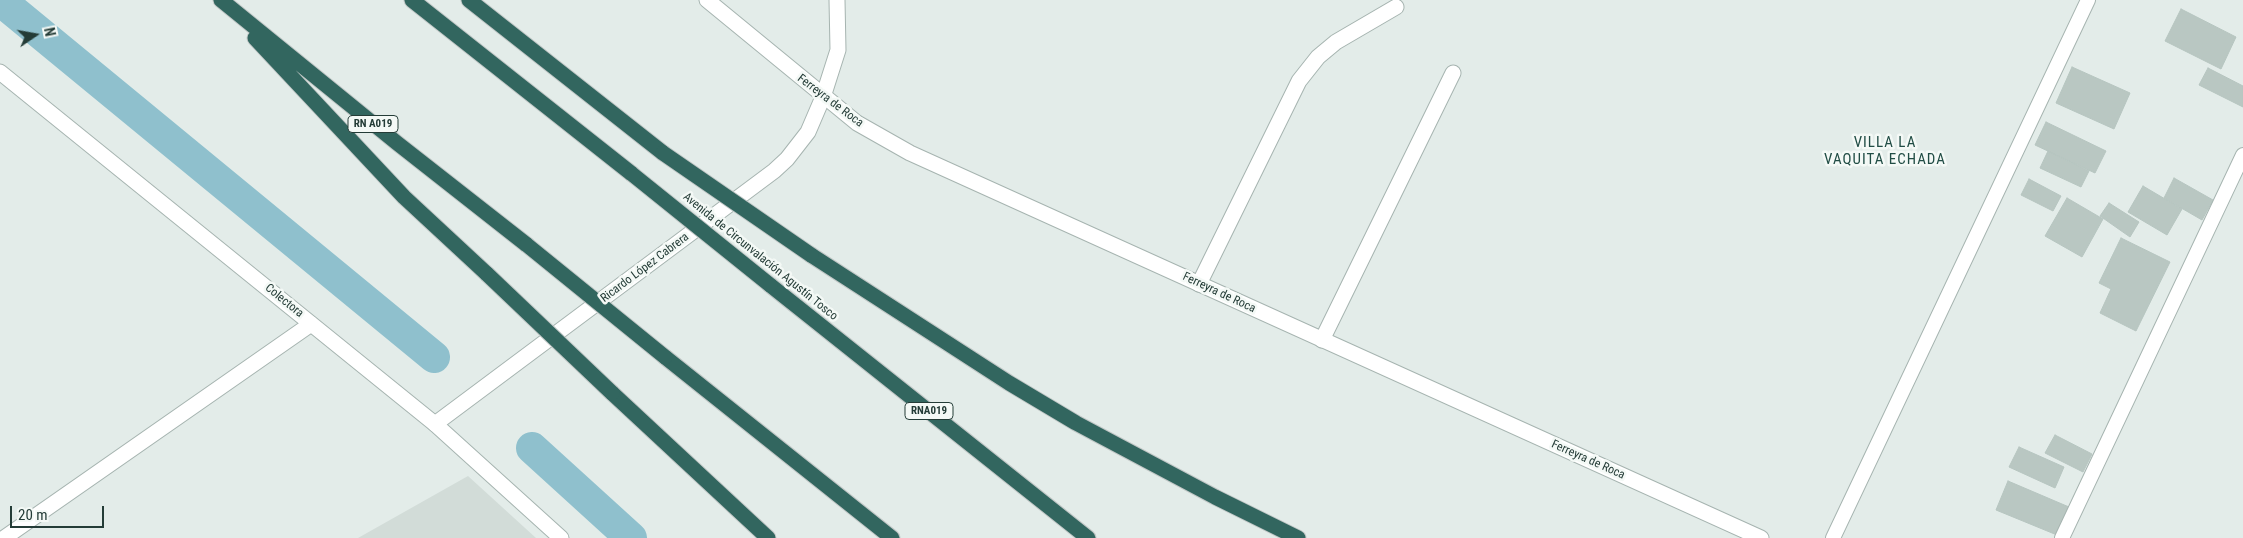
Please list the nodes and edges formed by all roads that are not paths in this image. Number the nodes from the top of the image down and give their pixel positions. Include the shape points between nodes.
1 (220, 0) edge
2 (412, 0) edge
3 (469, 0) edge
4 (707, 0) edge
5 (837, 0) edge
6 (2088, 0) edge
7 (1396, 7) dead end
8 (0, 72) edge
9 (1453, 73) dead end
10 (823, 97) junction
11 (2243, 154) edge
12 (1199, 284) junction
13 (311, 324) junction
14 (1322, 340) junction
15 (435, 424) junction
16 (4, 538) edge
17 (561, 538) edge
18 (768, 538) edge
19 (892, 538) edge
20 (1088, 538) edge
21 (1298, 538) edge
22 (1761, 538) edge
23 (1833, 538) edge
24 (2062, 538) edge

1 - 18 highway, bridge via 404,197
1 - 19 highway, RN A019, bridge
2 - 20 highway, Avenida de Circunvalación Agustín Tosco / RNA019, bridge
3 - 21 highway, bridge via 662,153 1009,384 1076,423
4 - 10 street, Ferreyra de Roca
5 - 10 street, Ricardo López Cabrera via 838,50
6 - 23 lane
7 - 12 street via 1336,42 1318,57 1299,81
8 - 13 street, Colectora
9 - 14 street
10 - 12 street, Ferreyra de Roca via 857,123 910,152
10 - 15 street, Ricardo López Cabrera via 808,132 774,171
11 - 24 lane
12 - 14 street, Ferreyra de Roca
13 - 15 street, Colectora
13 - 16 street
14 - 22 street, Ferreyra de Roca
15 - 17 street, Colectora

